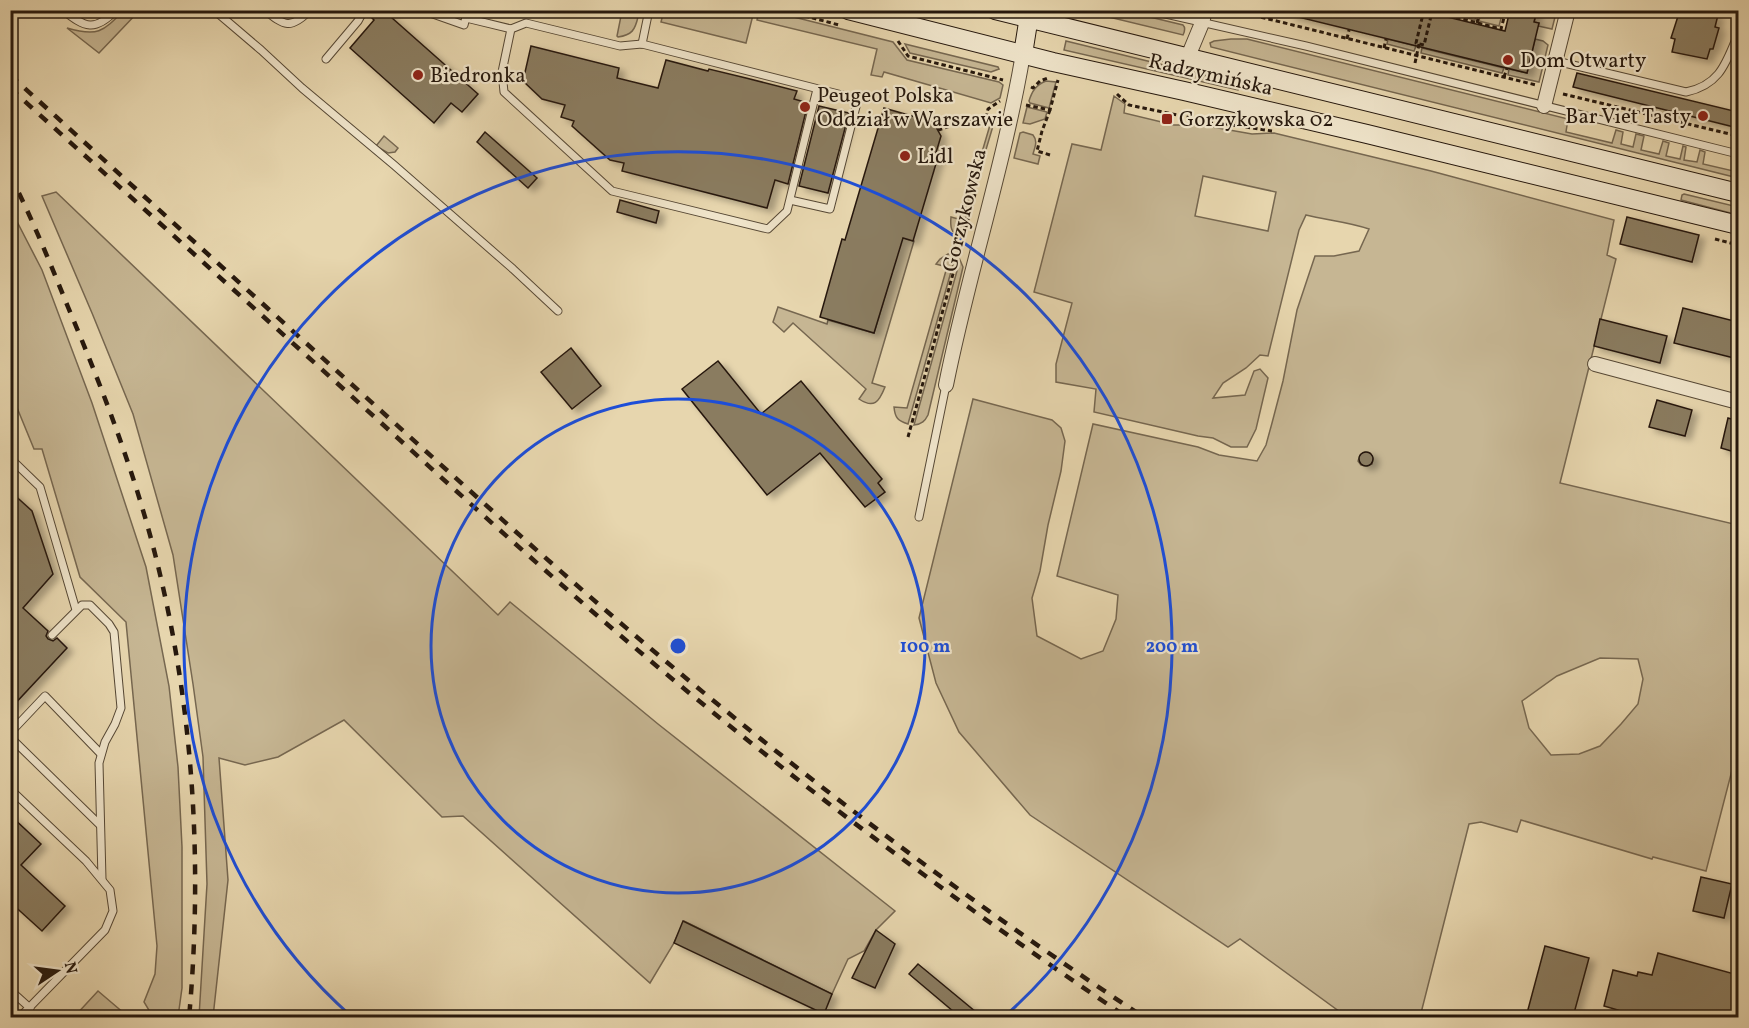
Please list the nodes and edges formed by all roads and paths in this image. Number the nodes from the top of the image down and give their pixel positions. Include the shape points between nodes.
1 (63, 10) edge
2 (116, 10) edge
3 (214, 10) edge
4 (266, 10) edge
5 (310, 10) edge
6 (364, 10) edge
7 (428, 10) edge
8 (649, 10) edge
9 (848, 10) edge
10 (995, 10) edge
11 (1148, 10) edge
12 (1232, 10) edge
13 (1271, 10) edge
14 (1425, 10) edge
15 (1479, 10) edge
16 (1506, 10) edge
17 (1540, 10) edge
18 (1434, 12) edge
19 (1563, 13) edge
20 (467, 14) edge
21 (1029, 15) edge
22 (1203, 17) edge
23 (1269, 20) junction
24 (1477, 23) junction
25 (511, 29) junction
26 (1349, 30) dead end
27 (1738, 34) edge
28 (1347, 39) junction
29 (1386, 39) dead end
30 (897, 40) dead end
31 (642, 44) junction
32 (1419, 44) junction
33 (1383, 48) junction
34 (1023, 54) junction
35 (1417, 56) junction
36 (326, 59) dead end
37 (1187, 59) junction
38 (1556, 61) junction
39 (1507, 68) dead end
40 (1413, 73) junction
41 (1257, 75) junction
42 (1504, 77) junction
43 (1006, 80) dead end
44 (1029, 87) dead end
45 (817, 89) junction
46 (1548, 89) junction
47 (1115, 92) dead end
48 (1025, 104) dead end
49 (1250, 106) junction
50 (1544, 106) junction
51 (999, 108) dead end
52 (1050, 111) junction
53 (985, 122) junction
54 (994, 125) dead end
55 (938, 130) dead end
56 (1274, 131) dead end
57 (1738, 136) edge
58 (1738, 153) edge
59 (1050, 155) dead end
60 (976, 191) dead end
61 (1738, 193) edge
62 (790, 200) junction
63 (1738, 225) edge
64 (1706, 236) dead end
65 (1738, 245) edge
66 (558, 311) dead end
67 (1595, 364) dead end
68 (946, 385) joint
69 (1738, 402) edge
70 (908, 437) dead end
71 (10, 458) edge
72 (919, 517) dead end
73 (76, 610) junction
74 (52, 635) dead end
75 (10, 735) edge
76 (101, 754) junction
77 (10, 789) edge
78 (100, 825) junction
79 (102, 879) junction
80 (10, 990) edge
81 (30, 1008) junction
82 (19, 1017) edge

1 - 2 lane via 92,26 102,23
3 - 66 lane
4 - 5 lane via 285,24 298,21
6 - 36 lane
7 - 20 lane via 464,25
8 - 31 lane
9 - 34 main road, Radzymińska
10 - 21 main road, Radzymińska
11 - 22 lane
12 - 23 path
13 - 23 path
14 - 18 path
14 - 32 path via 1416,43
15 - 24 path
16 - 24 path via 1501,29
17 - 19 path
18 - 24 path
18 - 32 path via 1424,45
19 - 38 street
20 - 25 lane
21 - 34 main road, Gorzykowska
21 - 37 main road, Radzymińska
22 - 37 street
22 - 40 lane
23 - 28 path
25 - 31 lane via 526,23 620,46
25 - 62 lane via 502,72 504,92 612,191 768,229 787,211
26 - 28 path
27 - 38 lane via 1713,81 1686,92
28 - 33 path
29 - 33 path
30 - 43 path via 908,56
31 - 45 lane
32 - 35 path
33 - 35 path
34 - 49 main road, Radzymińska
34 - 68 street, Gorzykowska
35 - 40 path
35 - 42 path
37 - 41 main road, Radzymińska
38 - 46 street
39 - 42 path
40 - 50 lane
41 - 49 main road
41 - 61 main road, Radzymińska
42 - 46 path
44 - 52 path via 1049,77 1058,80
45 - 62 lane
45 - 62 lane via 858,99 830,209
46 - 50 street
46 - 57 path
47 - 56 path via 1129,105
48 - 52 path
49 - 63 main road, Radzymińska
50 - 58 lane
51 - 53 path via 1001,100 988,109
52 - 59 path via 1037,151
53 - 54 path
53 - 55 path
60 - 70 path
64 - 65 path
67 - 69 street
68 - 72 lane
71 - 73 lane via 40,487
73 - 74 lane
73 - 76 lane via 90,605 114,632 121,708
75 - 76 lane via 45,696
75 - 78 lane
76 - 78 lane
77 - 79 lane
78 - 79 lane
79 - 81 lane via 110,890 113,911 105,930
80 - 81 lane
81 - 82 lane

